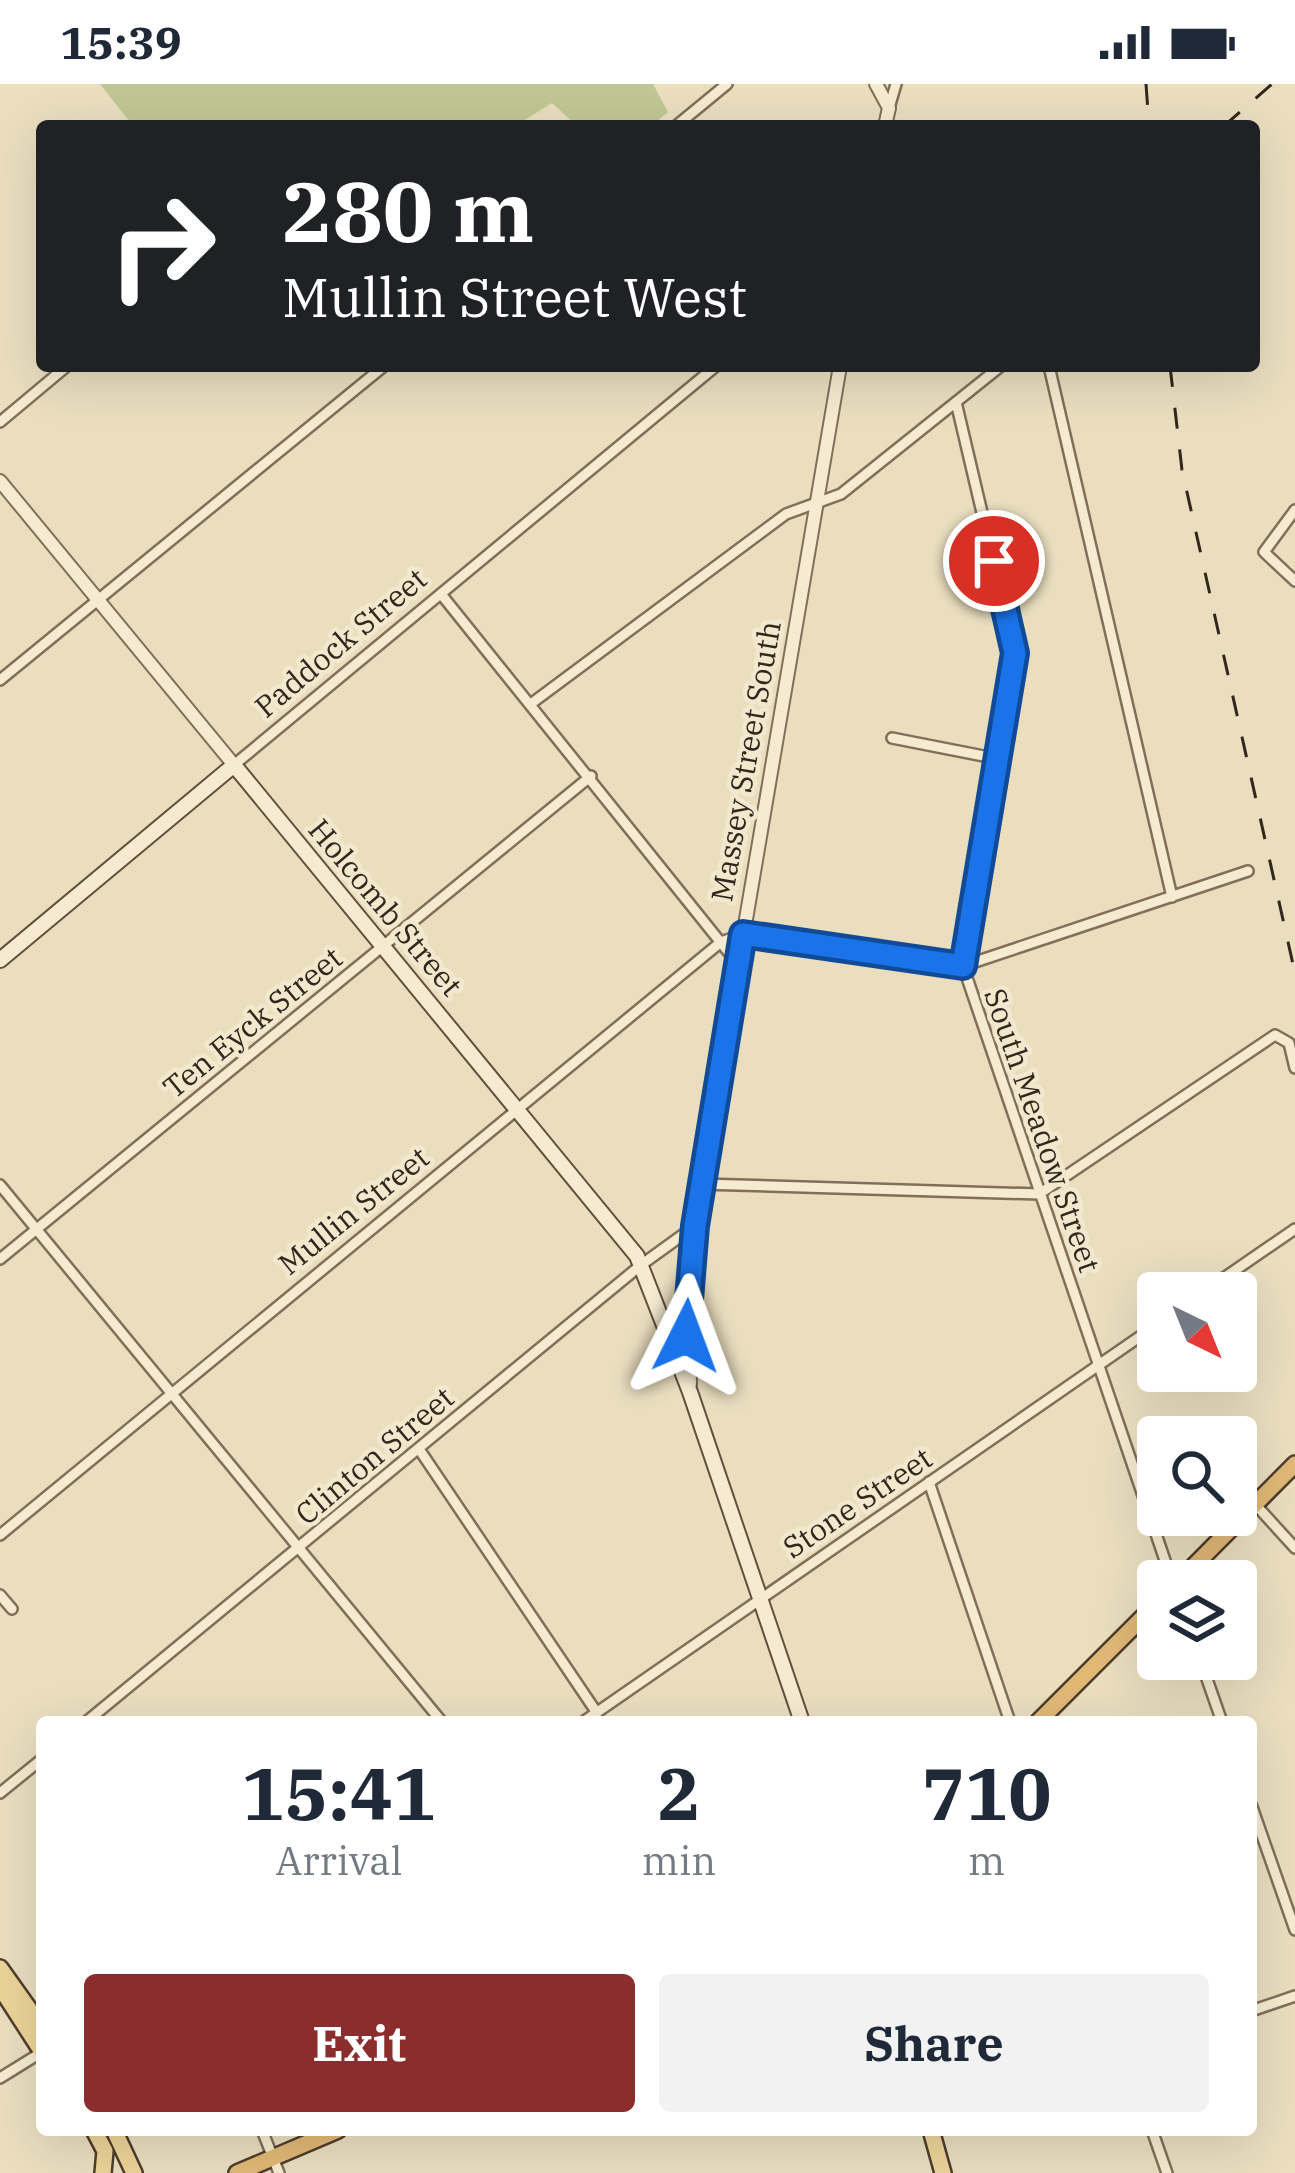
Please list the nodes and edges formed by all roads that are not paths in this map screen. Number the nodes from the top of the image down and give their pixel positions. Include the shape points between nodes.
1 (728, 84) edge
2 (876, 84) edge
3 (896, 84) edge
4 (889, 108) junction
5 (683, 120) edge
6 (886, 120) edge
7 (60, 372) edge
8 (377, 372) edge
9 (709, 372) edge
10 (839, 372) edge
11 (994, 372) edge
12 (1050, 372) edge
13 (956, 402) junction
14 (0, 422) edge
15 (0, 481) edge
16 (816, 504) junction
17 (1295, 510) edge
18 (1295, 581) edge
19 (441, 593) junction
20 (97, 600) junction
21 (0, 680) edge
22 (532, 703) junction
23 (892, 738) dead end
24 (999, 759) junction
25 (234, 765) junction
26 (591, 776) junction
27 (1248, 871) dead end
28 (1172, 897) junction
29 (743, 934) junction
30 (721, 942) junction
31 (383, 945) junction
32 (0, 960) edge
33 (738, 964) junction
34 (963, 966) junction
35 (1295, 1068) edge
36 (516, 1107) junction
37 (701, 1184) junction
38 (0, 1185) edge
39 (1039, 1194) junction
40 (695, 1226) junction
41 (38, 1229) junction
42 (1295, 1229) edge
43 (0, 1259) edge
44 (641, 1265) junction
45 (1233, 1272) edge
46 (1137, 1338) edge
47 (1098, 1365) junction
48 (172, 1390) junction
49 (690, 1392) junction
50 (419, 1449) junction
51 (1295, 1464) edge
52 (929, 1482) junction
53 (1257, 1502) edge
54 (1257, 1506) edge
55 (0, 1535) edge
56 (1222, 1536) edge
57 (1294, 1543) edge
58 (301, 1547) junction
59 (1168, 1560) edge
60 (1198, 1560) edge
61 (0, 1595) edge
62 (759, 1599) junction
63 (12, 1609) dead end
64 (1137, 1623) edge
65 (1207, 1680) edge
66 (597, 1713) junction
67 (93, 1716) edge
68 (437, 1716) edge
69 (592, 1716) edge
70 (800, 1716) edge
71 (1008, 1716) edge
72 (1044, 1716) edge
73 (1220, 1716) edge
74 (36, 1764) edge
75 (0, 1793) edge
76 (1257, 1821) edge
77 (1295, 1930) edge
78 (0, 1968) edge
79 (0, 1987) edge
80 (1295, 1996) edge
81 (1257, 2009) edge
82 (36, 2019) edge
83 (36, 2043) edge
84 (36, 2056) edge
85 (0, 2078) edge
86 (97, 2136) edge
87 (118, 2136) edge
88 (265, 2136) edge
89 (328, 2136) edge
90 (933, 2136) edge
91 (1154, 2136) edge
92 (277, 2165) edge
93 (105, 2172) edge
94 (134, 2173) edge
95 (237, 2173) edge
96 (943, 2173) edge
97 (1167, 2173) edge

1 - 5 street
2 - 4 street
3 - 4 street
4 - 6 street
7 - 14 street
8 - 20 street
9 - 19 street, Paddock Street
10 - 16 street, Massey Street South
11 - 13 street
12 - 28 street
13 - 16 street via 841,494
13 - 24 street, South Meadow Street via 1015,653
15 - 20 street, Holcomb Street
16 - 22 street via 786,514
16 - 29 street, Massey Street South
17 - 18 street via 1264,552
19 - 22 street
19 - 25 street, Paddock Street
20 - 21 street
20 - 25 street, Holcomb Street
22 - 26 street
23 - 24 street
24 - 34 street, South Meadow Street
25 - 31 main road, Holcomb Street
25 - 32 main road, Paddock Street
26 - 30 street
26 - 31 street, Ten Eyck Street
27 - 28 street
28 - 34 street
29 - 30 street, Mullin Street
29 - 33 street, Massey Street South
29 - 34 street
30 - 33 street
30 - 36 street, Mullin Street
31 - 36 main road, Holcomb Street
31 - 41 street, Ten Eyck Street
33 - 37 street, Massey Street South
34 - 39 street, South Meadow Street
35 - 39 street via 1281,1036
36 - 44 main road, Holcomb Street
36 - 48 street, Mullin Street
37 - 39 street
37 - 40 street, Massey Street South
38 - 41 street
39 - 47 street, South Meadow Street
40 - 44 street, Clinton Street
40 - 49 street, Massey Street South
41 - 43 street, Ten Eyck Street
41 - 48 street
42 - 45 street
44 - 49 main road, Holcomb Street
44 - 50 street, Clinton Street
46 - 47 street, Stone Street
47 - 52 street, Stone Street
47 - 59 street, South Meadow Street
48 - 55 street, Mullin Street
48 - 58 street
49 - 62 main road, Massey Street South
50 - 58 street, Clinton Street
50 - 66 street
51 - 53 highway
52 - 62 street, Stone Street
52 - 71 street
54 - 57 street
56 - 60 highway
58 - 67 street, Clinton Street
58 - 68 street
61 - 63 street
62 - 66 street, Stone Street
62 - 70 main road, Massey Street South
64 - 72 highway
65 - 73 street
66 - 69 street, Stone Street
74 - 75 street
76 - 77 street
78 - 82 main road
79 - 83 main road
80 - 81 street
84 - 85 street
86 - 93 main road
87 - 94 main road
88 - 92 street
89 - 92 highway
90 - 96 main road
91 - 97 street
92 - 95 highway

